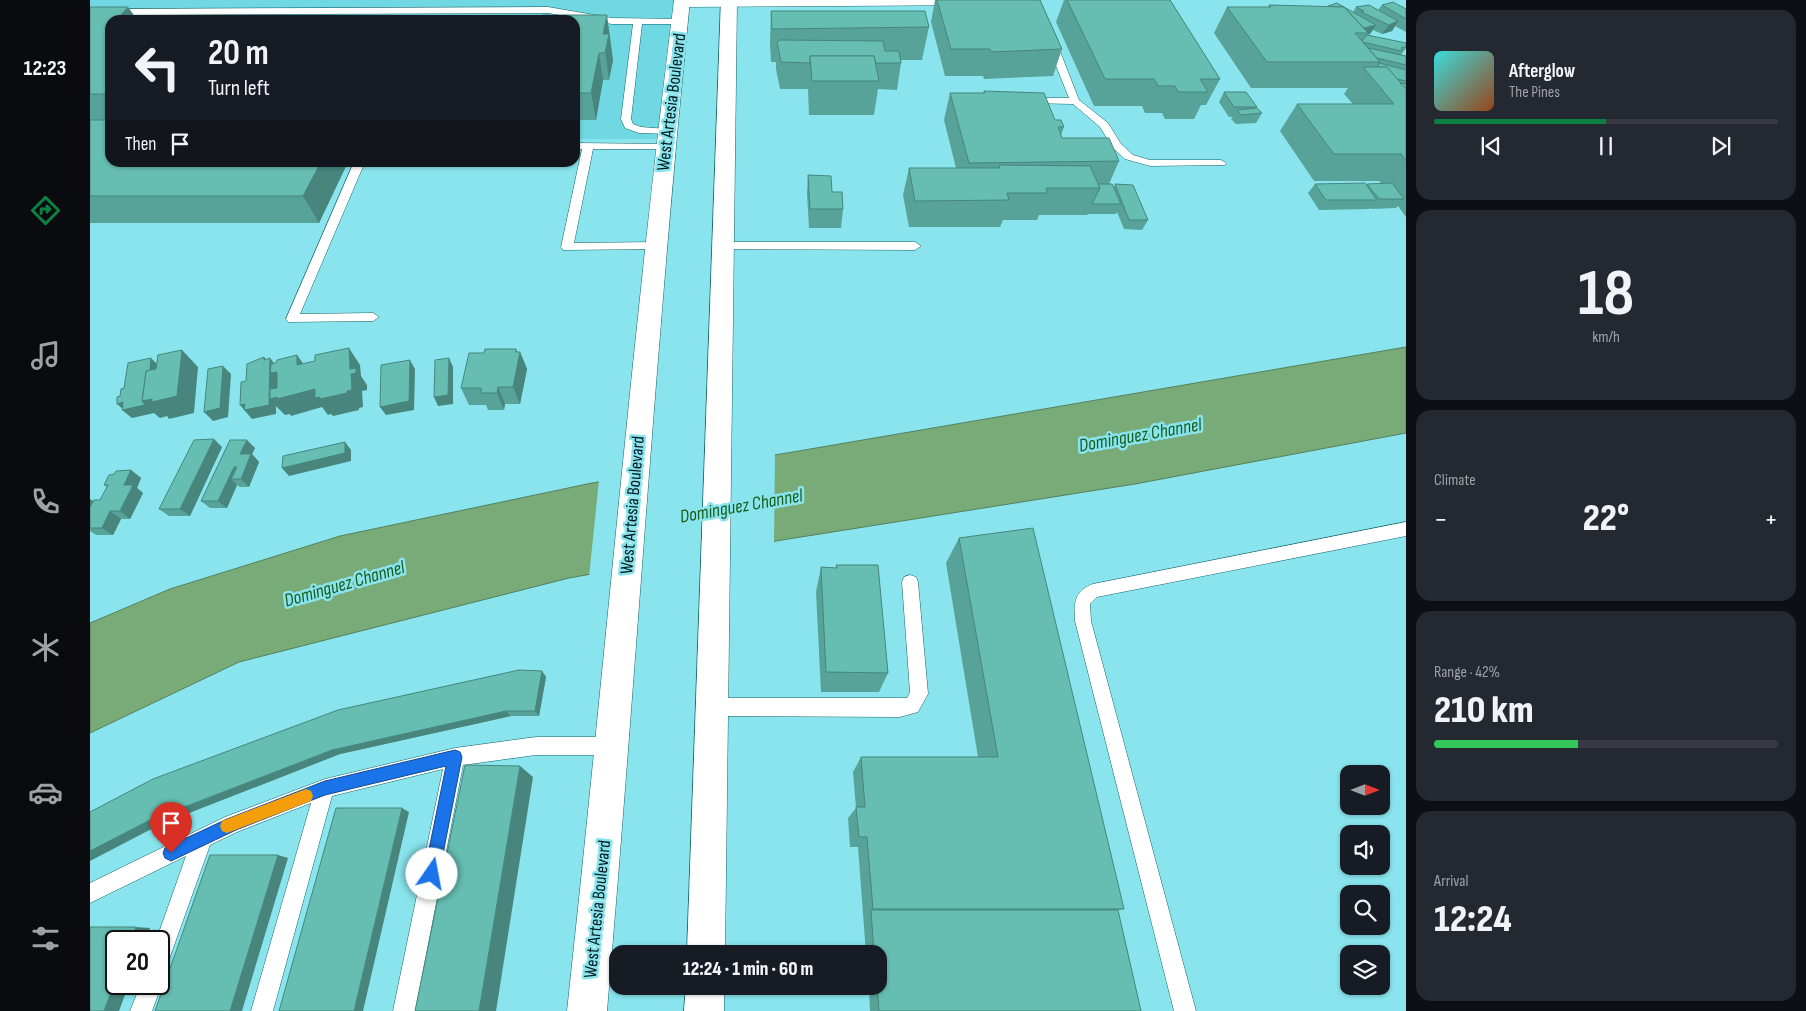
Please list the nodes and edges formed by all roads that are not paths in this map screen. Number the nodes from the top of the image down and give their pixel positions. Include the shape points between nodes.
1 (942, 0) edge
2 (995, 0) edge
3 (729, 1) edge
4 (682, 8) edge
5 (101, 12) edge
6 (577, 15) edge
7 (580, 16) edge
8 (638, 21) junction
9 (1047, 32) edge
10 (1019, 101) edge
11 (1076, 101) junction
12 (666, 139) junction
13 (580, 146) edge
14 (588, 146) junction
15 (1221, 163) dead end
16 (358, 167) edge
17 (656, 246) junction
18 (723, 246) junction
19 (915, 246) dead end
20 (373, 317) dead end
21 (1406, 528) edge
22 (910, 582) dead end
23 (712, 707) junction
24 (613, 746) junction
25 (455, 757) junction
26 (325, 788) junction
27 (203, 837) junction
28 (90, 893) edge
29 (170, 930) edge
30 (706, 945) edge
31 (147, 995) edge
32 (705, 995) edge
33 (141, 1011) edge
34 (262, 1011) edge
35 (404, 1011) edge
36 (587, 1011) edge
37 (704, 1011) edge
38 (1185, 1011) edge

1 - 2 main road
1 - 3 main road
3 - 4 main road
3 - 18 main road
4 - 8 lane
4 - 12 main road, West Artesia Boulevard
5 - 6 lane via 548,10
7 - 8 lane
8 - 12 lane via 626,119 629,126
9 - 11 lane
10 - 11 lane
11 - 15 lane via 1104,125 1116,146 1129,157 1150,164
12 - 14 lane
12 - 17 main road, West Artesia Boulevard
13 - 14 lane
14 - 17 lane via 566,246
16 - 20 lane via 292,318
17 - 24 main road, West Artesia Boulevard
18 - 19 lane
18 - 23 main road
21 - 38 lane via 1093,591 1082,601 1083,621
22 - 23 lane via 919,694 912,706
23 - 30 main road
24 - 25 lane via 536,746
24 - 36 main road, West Artesia Boulevard
25 - 26 lane
25 - 35 lane
26 - 27 lane
26 - 34 lane
27 - 28 lane
27 - 29 lane
31 - 33 lane
32 - 37 main road

